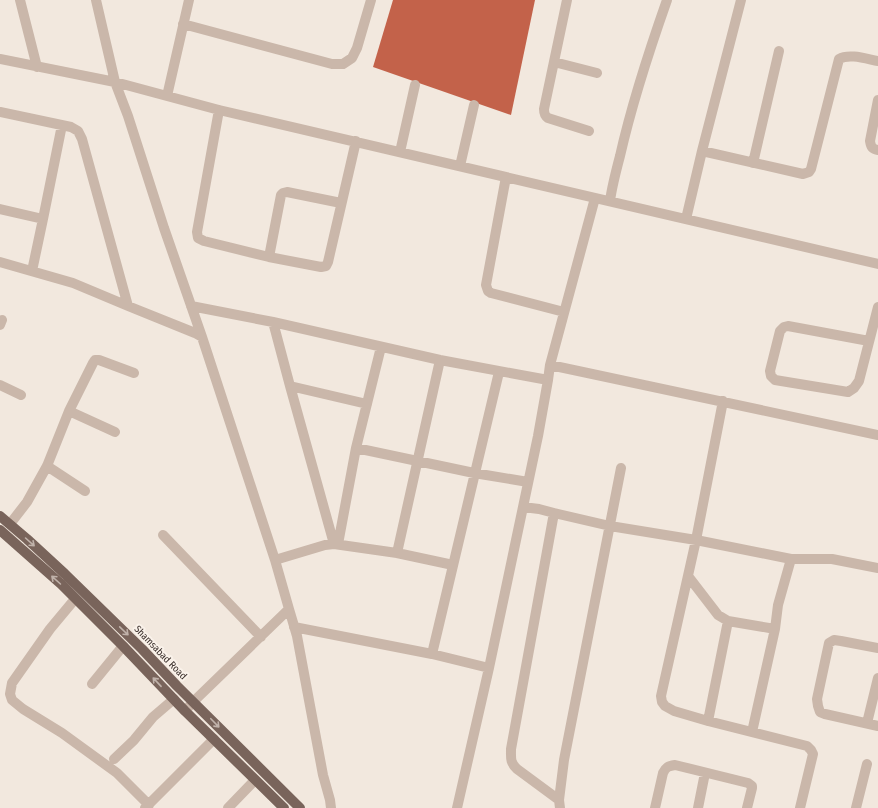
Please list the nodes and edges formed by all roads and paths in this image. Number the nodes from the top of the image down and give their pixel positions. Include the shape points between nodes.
1 (20, 0) edge
2 (96, 0) edge
3 (189, 0) edge
4 (371, 0) edge
5 (567, 0) edge
6 (667, 0) edge
7 (741, 0) edge
8 (183, 24) junction
9 (779, 51) dead end
10 (0, 59) edge
11 (878, 61) edge
12 (554, 62) junction
13 (37, 66) junction
14 (597, 73) dead end
15 (115, 82) junction
16 (415, 85) dead end
17 (167, 96) junction
18 (878, 100) edge
19 (474, 105) dead end
20 (219, 110) junction
21 (0, 112) edge
22 (62, 125) junction
23 (589, 131) dead end
24 (356, 141) junction
25 (878, 150) edge
26 (702, 151) junction
27 (400, 152) junction
28 (753, 163) junction
29 (460, 166) junction
30 (506, 177) junction
31 (595, 198) junction
32 (610, 201) junction
33 (341, 203) junction
34 (0, 209) edge
35 (43, 219) junction
36 (686, 219) junction
37 (269, 257) junction
38 (0, 262) edge
39 (878, 264) edge
40 (32, 271) junction
41 (128, 306) junction
42 (191, 306) junction
43 (878, 307) edge
44 (564, 312) junction
45 (273, 322) junction
46 (202, 337) junction
47 (869, 341) junction
48 (381, 347) junction
49 (440, 360) junction
50 (550, 365) junction
51 (499, 372) junction
52 (134, 373) dead end
53 (548, 380) junction
54 (0, 385) edge
55 (290, 386) junction
56 (21, 395) dead end
57 (723, 401) junction
58 (367, 404) junction
59 (68, 411) junction
60 (115, 432) dead end
61 (878, 435) edge
62 (356, 448) junction
63 (417, 460) junction
64 (47, 466) junction
65 (621, 468) dead end
66 (474, 473) junction
67 (528, 482) junction
68 (85, 491) dead end
69 (523, 507) junction
70 (554, 513) junction
71 (0, 516) edge
72 (10, 524) junction
73 (610, 526) junction
74 (0, 530) edge
75 (163, 535) dead end
76 (696, 540) junction
77 (336, 544) junction
78 (397, 553) junction
79 (791, 559) junction
80 (275, 560) junction
81 (453, 566) junction
82 (878, 568) edge
83 (688, 576) junction
84 (75, 599) junction
85 (289, 609) junction
86 (728, 621) junction
87 (294, 627) junction
88 (775, 629) junction
89 (261, 637) junction
90 (123, 646) junction
91 (878, 648) edge
92 (432, 654) junction
93 (489, 668) junction
94 (878, 678) edge
95 (92, 684) dead end
96 (174, 699) junction
97 (194, 702) junction
98 (185, 711) junction
99 (708, 721) junction
100 (867, 723) junction
101 (878, 726) edge
102 (752, 732) junction
103 (214, 739) junction
104 (114, 758) dead end
105 (867, 764) dead end
106 (705, 773) junction
107 (255, 780) junction
108 (559, 804) edge
109 (147, 806) edge
110 (228, 808) edge
111 (284, 808) edge
112 (300, 808) edge
113 (331, 808) edge
114 (457, 808) edge
115 (655, 808) edge
116 (698, 808) edge
117 (747, 808) edge
118 (800, 808) edge
119 (856, 808) edge

1 - 13 street
2 - 15 street
3 - 8 street
4 - 8 street via 357,48 352,58 343,64 332,64
5 - 12 street
6 - 32 street via 646,60
7 - 26 street
8 - 17 street
9 - 28 street
10 - 13 street
11 - 28 street via 849,56 839,59 809,172 803,174
12 - 14 street
12 - 23 street via 544,109 546,116
13 - 15 street
15 - 17 street
15 - 42 street
16 - 27 street
17 - 20 street
18 - 25 street via 870,141 873,149
19 - 29 street
20 - 24 street
20 - 37 street via 198,238
21 - 22 street
22 - 35 street
22 - 41 street via 71,127 82,139
24 - 27 street
24 - 33 street
26 - 28 street
26 - 36 street
27 - 29 street
29 - 30 street
30 - 31 street
30 - 44 street via 487,289 491,293
31 - 32 street
31 - 44 street
32 - 36 street
33 - 37 street via 326,266
33 - 37 street via 283,193
34 - 35 street
35 - 40 street
36 - 39 street
38 - 40 street
40 - 41 street via 73,283
41 - 46 street
42 - 45 street
42 - 46 street
43 - 47 street
44 - 50 street
45 - 48 street
45 - 55 street
46 - 80 street
47 - 47 street via 859,381 848,392 775,380 771,376 780,331 784,327
48 - 49 street
48 - 58 street
49 - 51 street
49 - 63 street
50 - 53 street
50 - 57 street
51 - 53 street
51 - 66 street
52 - 59 street via 96,360
53 - 67 street
54 - 56 street
55 - 58 street
55 - 77 street
57 - 61 street
57 - 76 street
58 - 62 street
59 - 60 street
59 - 64 street
62 - 63 street
62 - 77 street
63 - 66 street
63 - 78 street
64 - 68 street
64 - 72 street via 27,502
65 - 73 street
66 - 67 street
66 - 81 street
67 - 69 street
69 - 70 street
69 - 93 street
70 - 73 street
70 - 108 street via 511,758 517,770
71 - 72 main road, Shamsabad Road
72 -> 97 main road, Shamsabad Road via 102,610
73 - 76 street
73 - 108 street via 564,760
84 -> 74 main road
75 - 89 street
76 - 79 street
76 - 83 street
77 - 78 street
77 - 80 street
78 - 81 street
79 - 82 street via 832,559
79 - 88 street via 778,605
80 - 85 street
81 - 92 street
83 - 86 street via 718,615
83 - 99 street via 661,696 665,706 674,711
84 - 90 main road
84 - 109 street via 12,683 12,700 117,773
85 - 87 street
85 - 89 street
86 - 88 street
86 - 99 street
87 - 92 street
87 - 113 street
88 - 102 street
89 - 97 street
90 - 95 street
96 -> 90 main road
91 - 100 street via 834,640 829,643 817,699 820,712
92 - 93 street
93 - 114 street
94 - 100 street
96 - 98 main road
96 - 104 street
97 - 98 street
97 -> 112 main road, Shamsabad Road
98 - 103 main road
99 - 102 street
100 - 101 street
102 - 118 street via 807,746 811,750 813,754
103 - 107 main road
103 - 109 street
105 - 119 street
106 - 115 street via 675,765 666,768
106 - 116 street
106 - 117 street via 750,784 752,788
107 - 110 street
107 - 111 main road

